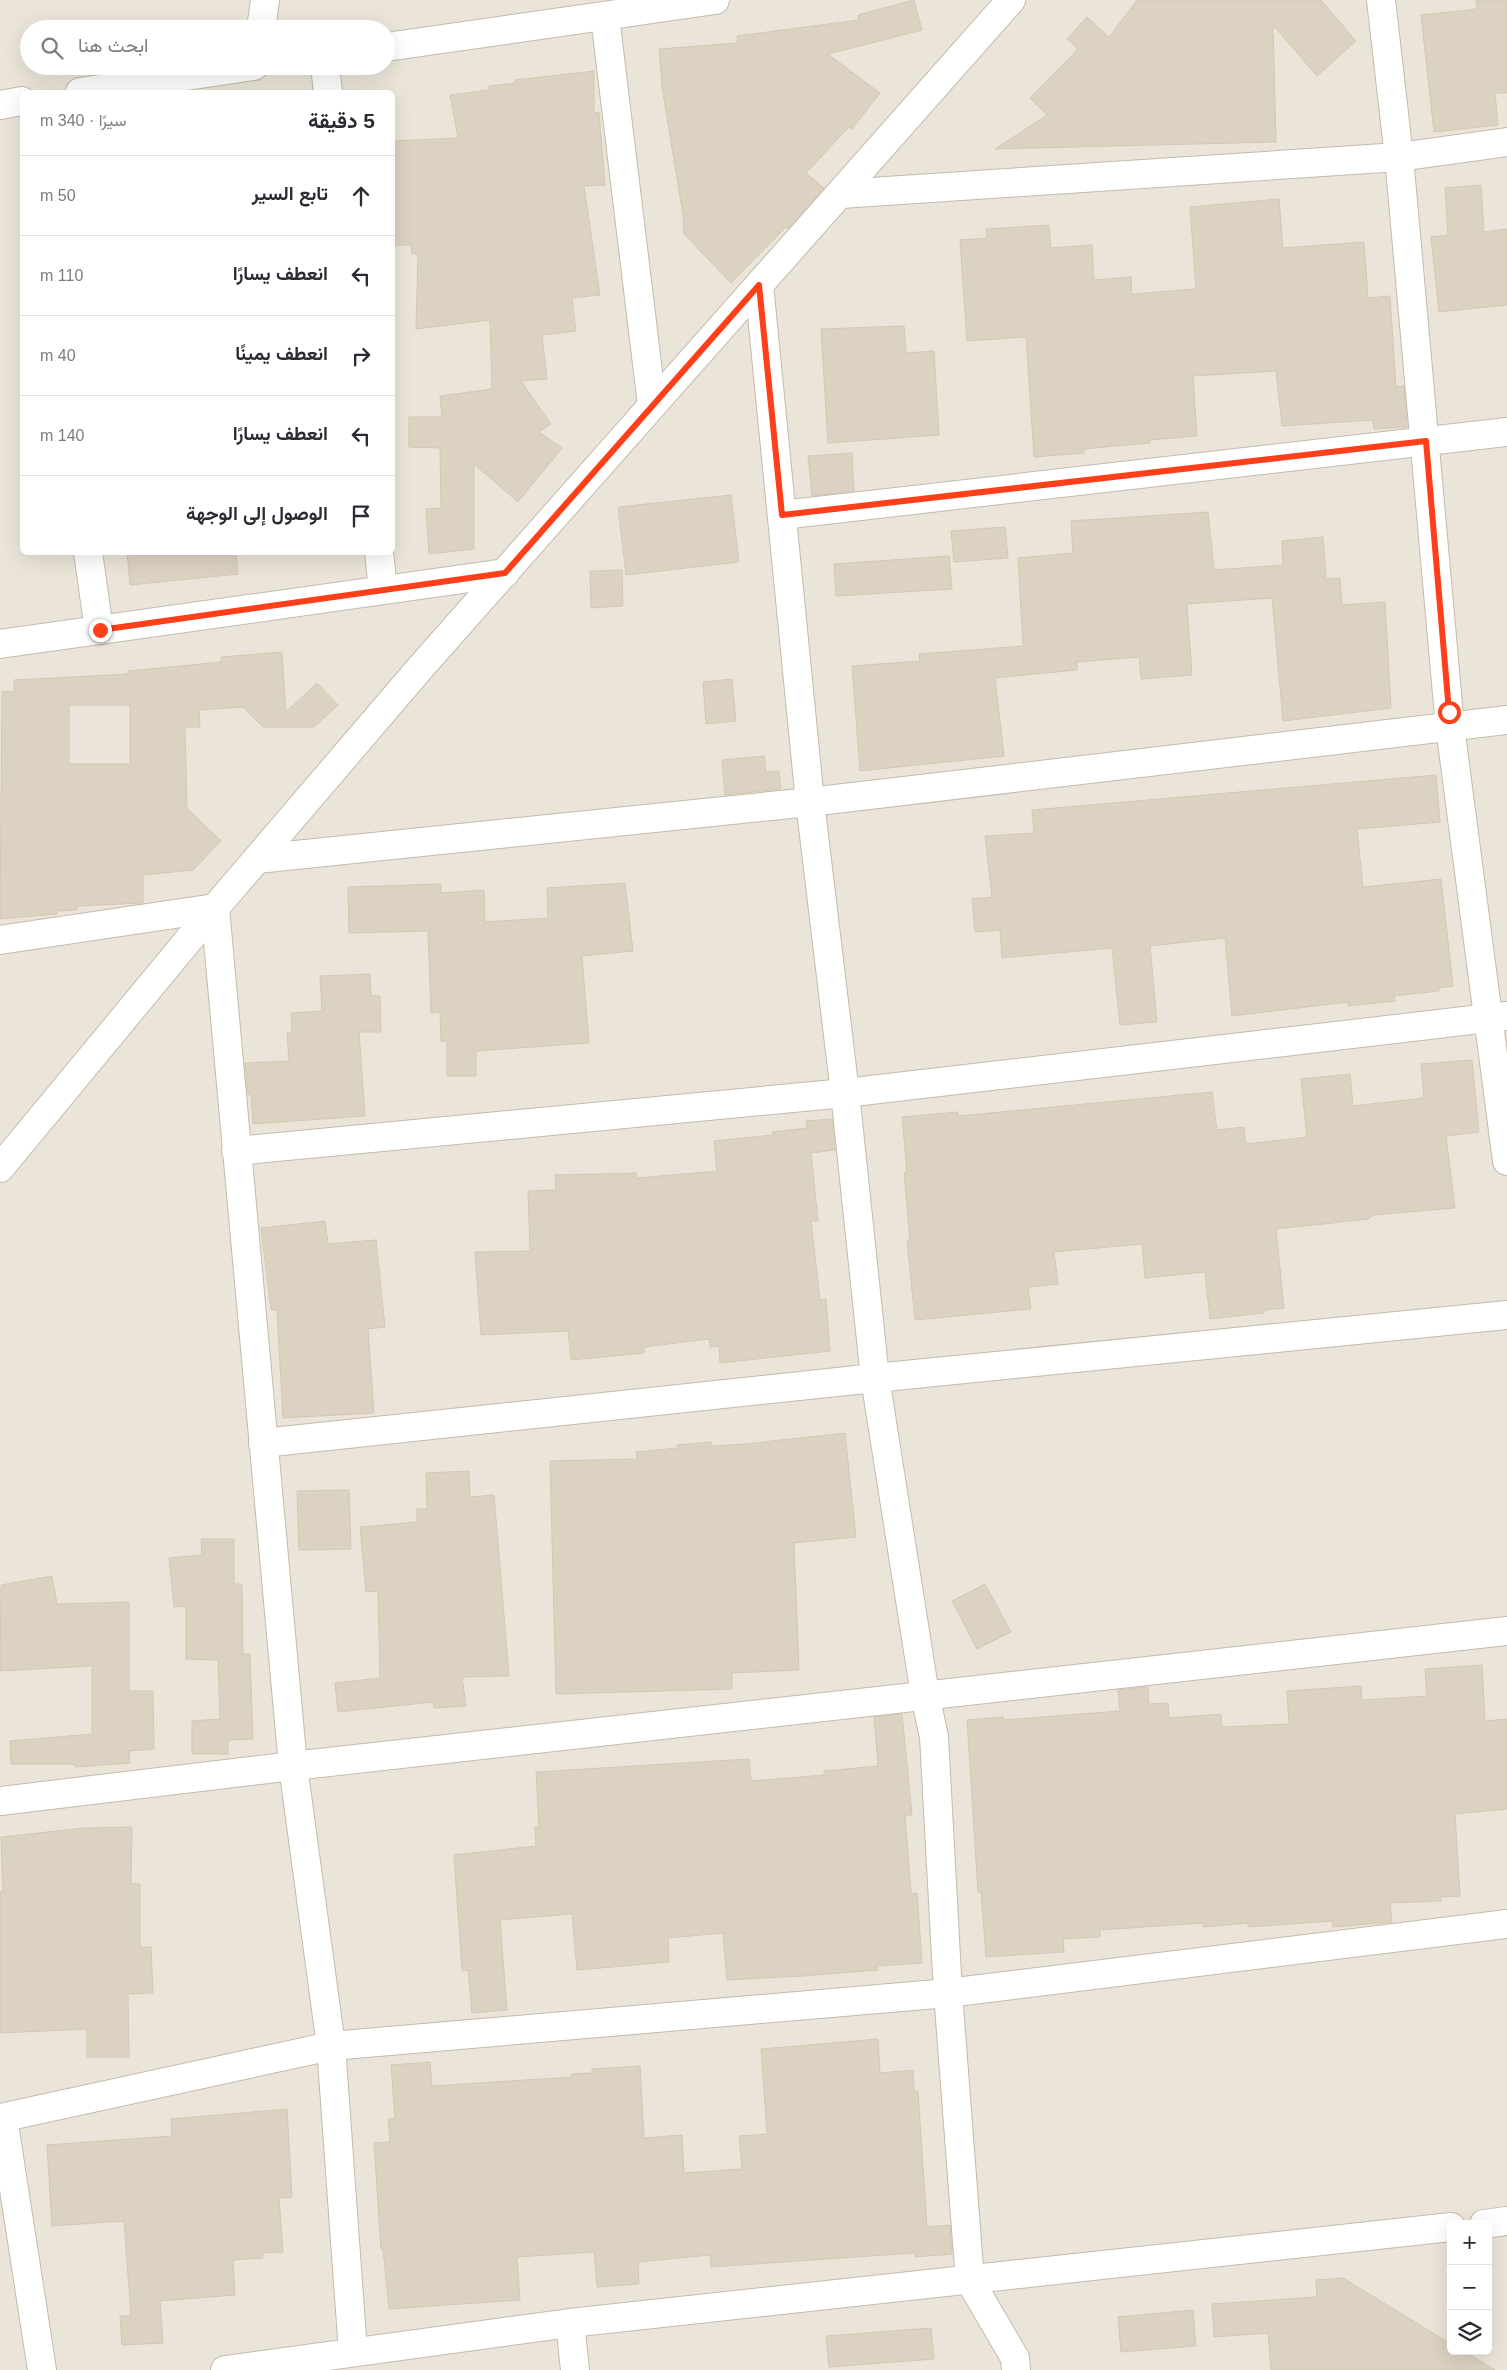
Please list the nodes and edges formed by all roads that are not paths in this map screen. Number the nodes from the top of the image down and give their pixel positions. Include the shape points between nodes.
1 (265, 0) edge
2 (715, 0) edge
3 (1011, 0) edge
4 (1381, 0) edge
5 (605, 16) junction
6 (262, 20) edge
7 (395, 46) edge
8 (194, 75) edge
9 (326, 75) edge
10 (93, 90) edge
11 (328, 90) edge
12 (1507, 142) edge
13 (1399, 157) junction
14 (841, 194) junction
15 (759, 285) junction
16 (652, 405) junction
17 (1507, 432) edge
18 (1426, 441) junction
19 (782, 515) junction
20 (88, 555) edge
21 (379, 555) edge
22 (505, 573) junction
23 (383, 590) junction
24 (100, 630) junction
25 (0, 644) edge
26 (1507, 720) edge
27 (1450, 727) junction
28 (810, 802) junction
29 (257, 859) junction
30 (214, 908) junction
31 (0, 940) edge
32 (1497, 1017) edge
33 (845, 1093) junction
34 (236, 1151) junction
35 (1507, 1161) edge
36 (0, 1168) edge
37 (1507, 1315) edge
38 (875, 1378) junction
39 (263, 1443) junction
40 (1507, 1631) edge
41 (925, 1694) junction
42 (293, 1766) junction
43 (0, 1801) edge
44 (1507, 1924) edge
45 (948, 1993) junction
46 (332, 2046) junction
47 (2, 2118) edge
48 (1507, 2221) edge
49 (1492, 2223) edge
50 (1447, 2228) edge
51 (970, 2281) junction
52 (570, 2323) junction
53 (353, 2352) junction
54 (42, 2370) edge
55 (225, 2370) edge
56 (575, 2370) edge
57 (1016, 2370) edge

1 - 6 street
2 - 5 street
3 - 14 street
4 - 13 street
5 - 7 street
5 - 16 street
8 - 10 street
9 - 11 street
12 - 13 street
13 - 14 street
13 - 18 street
14 - 15 street
15 - 16 street
15 - 19 street
16 - 22 street
17 - 18 street
18 - 19 street
18 - 27 street
19 - 28 street
20 - 24 street
21 - 23 street
22 - 23 street
22 - 29 street
23 - 24 street
24 - 25 street
26 - 27 street
27 - 28 street
27 - 32 street
28 - 29 street
28 - 33 street
29 - 30 street
30 - 31 street
30 - 34 street
30 - 36 street
32 - 33 street
32 - 35 street
33 - 34 street
33 - 38 street
34 - 39 street
37 - 38 street
38 - 39 street
38 - 41 street
39 - 42 street
40 - 41 street
41 - 42 street
41 - 45 street via 934,1737
42 - 43 street
42 - 46 street
44 - 45 street
45 - 46 street
45 - 51 street
46 - 47 street
46 - 53 street
47 - 54 street
48 - 49 street
50 - 51 street
51 - 52 street
51 - 57 street via 1015,2358
52 - 53 street
52 - 56 street
53 - 55 street

